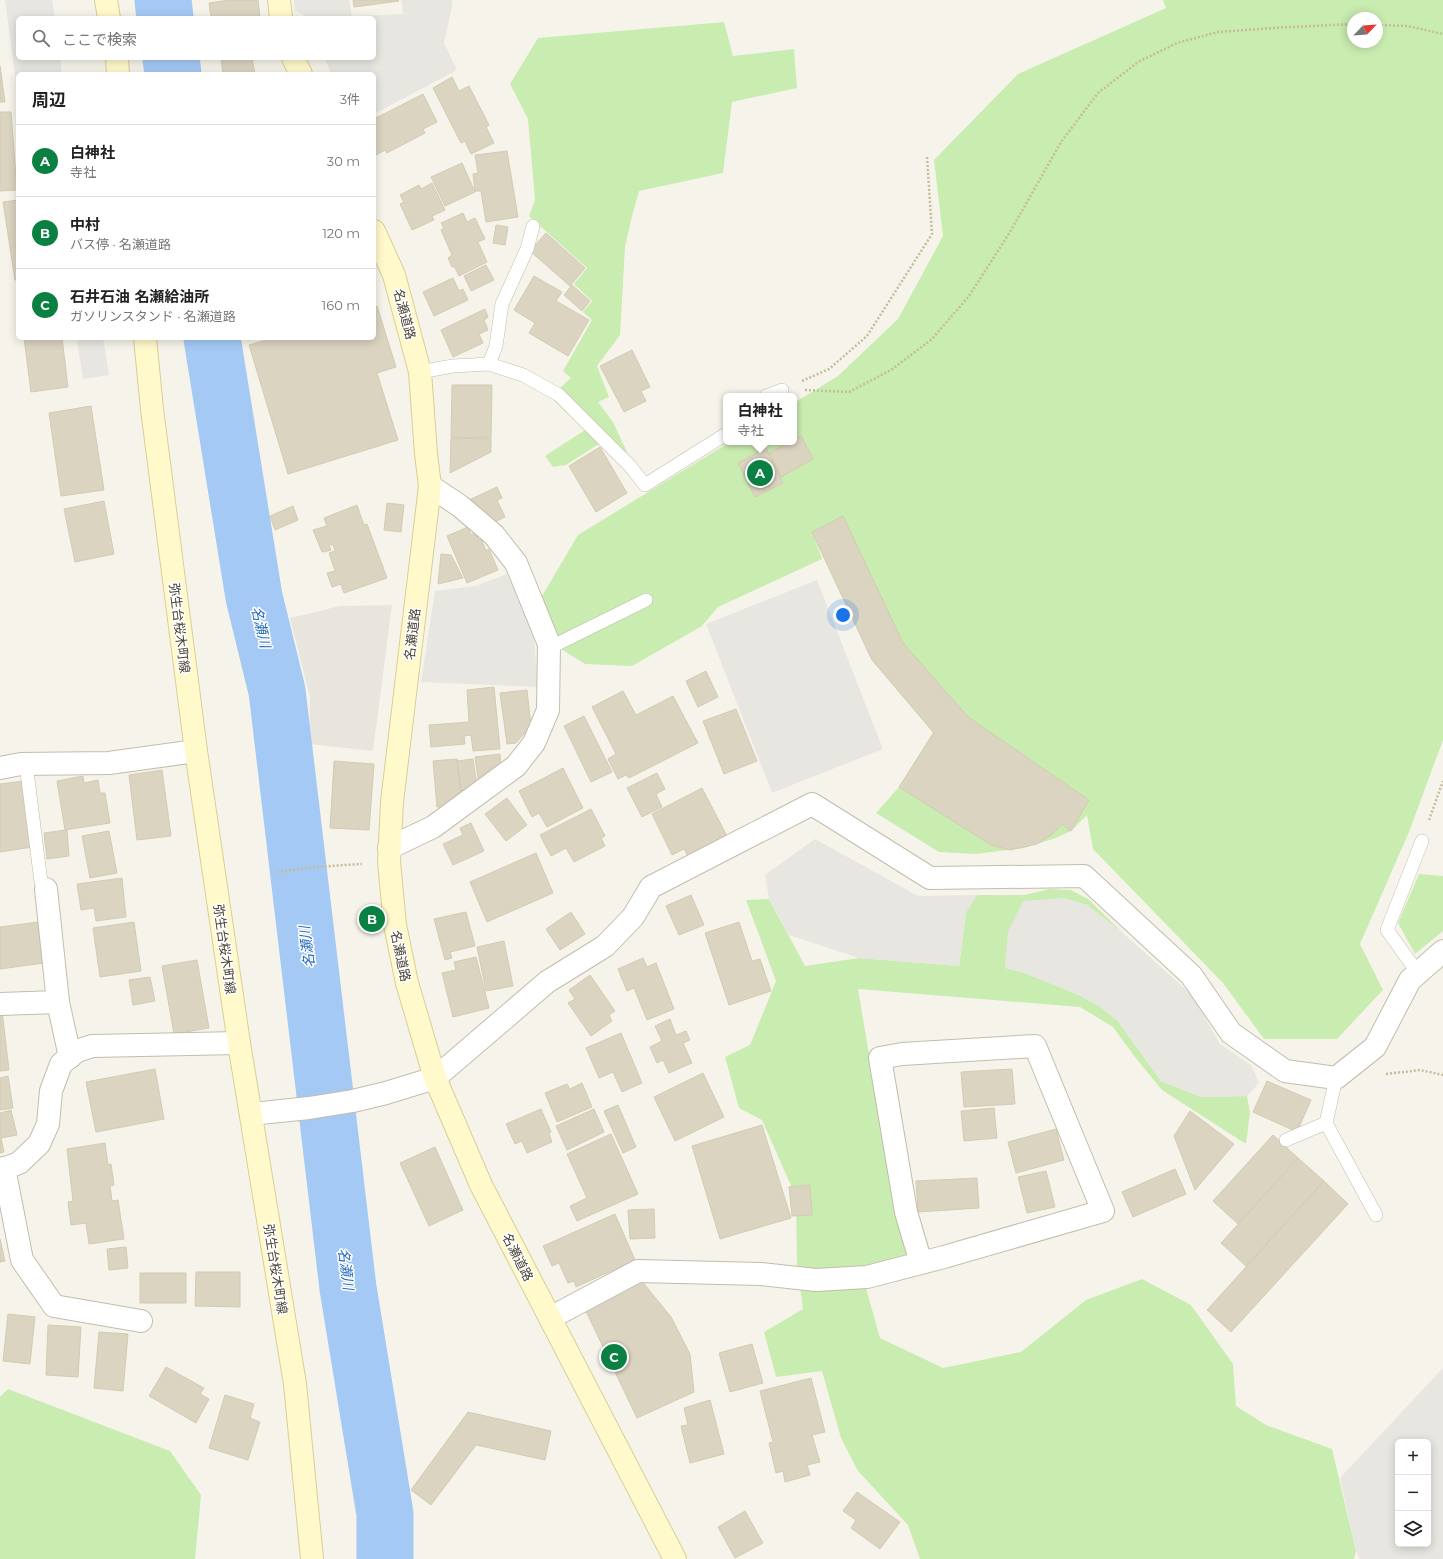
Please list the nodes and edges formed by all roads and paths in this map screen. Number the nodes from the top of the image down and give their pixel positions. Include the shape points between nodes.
1 (106, 0) edge
2 (279, 0) edge
3 (109, 16) edge
4 (281, 16) edge
5 (1347, 24) edge
6 (1383, 25) edge
7 (1443, 34) edge
8 (117, 60) edge
9 (294, 60) edge
10 (118, 72) edge
11 (300, 72) edge
12 (927, 156) dead end
13 (533, 226) dead end
14 (376, 235) edge
15 (145, 340) edge
16 (489, 364) junction
17 (420, 372) junction
18 (782, 390) junction
19 (774, 393) edge
20 (723, 436) edge
21 (430, 486) junction
22 (646, 600) dead end
23 (549, 648) junction
24 (196, 750) junction
25 (26, 764) junction
26 (0, 768) edge
27 (1443, 781) edge
28 (1422, 841) joint
29 (389, 855) junction
30 (277, 872) dead end
31 (46, 889) joint
32 (1443, 951) edge
33 (1418, 973) junction
34 (58, 1002) junction
35 (0, 1004) edge
36 (239, 1043) junction
37 (70, 1057) junction
38 (1380, 1075) dead end
39 (1443, 1075) edge
40 (435, 1078) junction
41 (1336, 1078) junction
42 (251, 1114) junction
43 (1326, 1123) junction
44 (1286, 1140) dead end
45 (2, 1169) edge
46 (1376, 1215) dead end
47 (921, 1263) junction
48 (550, 1318) junction
49 (142, 1321) dead end
50 (312, 1559) edge
51 (675, 1559) edge

1 - 3 street
2 - 4 street
5 - 18 path via 1218,32 1177,43 1138,62 1098,93 1061,142 1010,232 973,290 932,340 891,370 849,392
6 - 7 path via 1408,26
8 - 10 street
9 - 11 street
12 - 18 path via 932,234 867,336 829,369
13 - 16 lane via 527,249 502,304 496,346
14 - 17 street, 名瀬道路 via 394,275
15 - 24 street, 弥生台桜木町線
16 - 17 lane via 453,366
16 - 20 lane via 523,375 559,395 620,455 645,484
17 - 21 street, 名瀬道路
18 - 19 lane
21 - 23 street via 460,506 494,535 516,563
21 - 29 street, 名瀬道路 via 392,802
22 - 23 lane
23 - 29 street via 548,710 534,743 516,766 433,827
24 - 25 street via 109,764
24 - 36 street, 弥生台桜木町線
25 - 26 street
25 - 31 lane via 41,882
27 - 28 path
28 - 33 lane via 1387,930
29 - 30 path
29 - 40 street, 名瀬道路 via 395,925 406,982
31 - 34 street
32 - 33 street
33 - 41 street via 1410,980 1375,1047
34 - 35 street
34 - 37 street
36 - 37 street via 92,1046 77,1051
36 - 42 street, 弥生台桜木町線
37 - 45 street via 61,1064 51,1091 48,1124 39,1144 19,1163
38 - 39 path via 1420,1070
40 - 41 street via 547,982 605,946 633,917 651,887 812,804 930,878 1084,876 1190,975 1231,1033 1285,1071
40 - 42 street via 386,1094 354,1101
40 - 48 street, 名瀬道路 via 481,1185
41 - 43 lane
42 - 50 street, 弥生台桜木町線 via 295,1384
43 - 44 lane
43 - 46 lane
45 - 49 street via 22,1260 54,1306
47 - 47 street via 1103,1211 1035,1046 902,1054 880,1058 906,1212
47 - 48 street via 867,1277 816,1280 761,1274 638,1270
48 - 51 street, 名瀬道路

